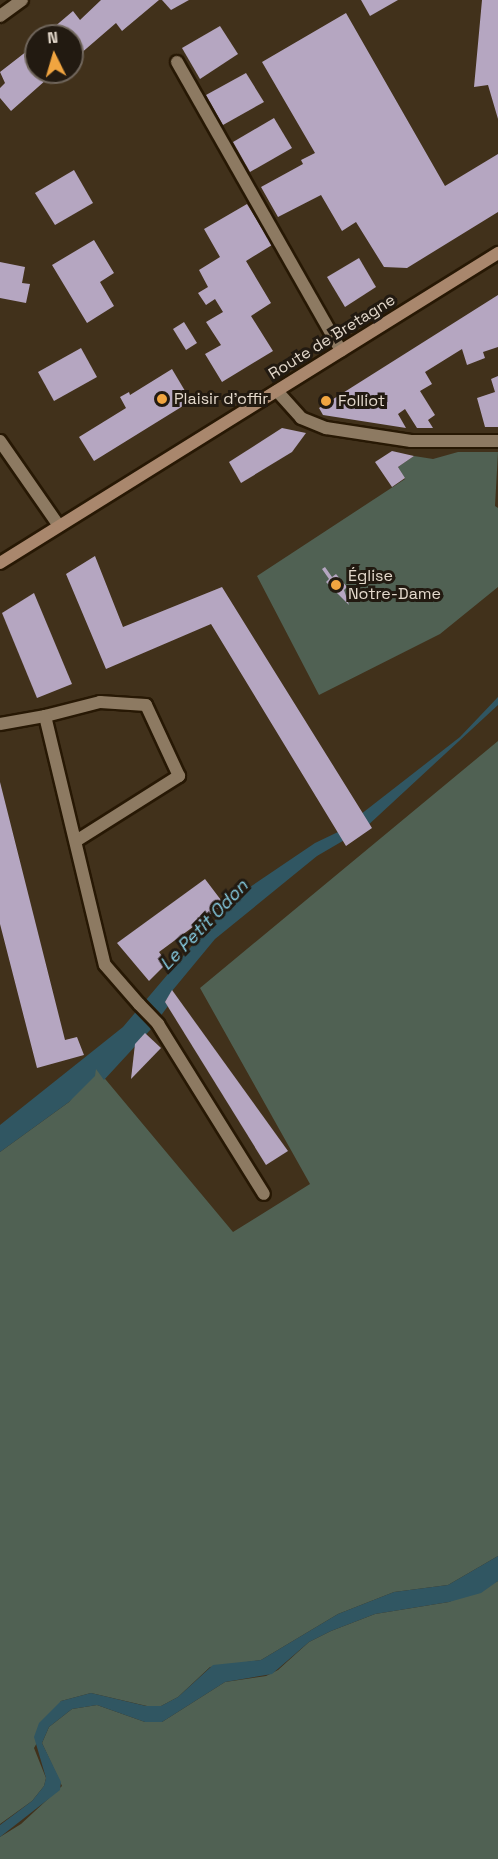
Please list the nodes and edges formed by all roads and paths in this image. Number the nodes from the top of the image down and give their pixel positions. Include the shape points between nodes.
1 (22, 0) edge
2 (0, 16) edge
3 (177, 62) dead end
4 (498, 253) edge
5 (342, 351) junction
6 (277, 391) junction
7 (0, 441) edge
8 (498, 441) edge
9 (59, 526) junction
10 (0, 562) edge
11 (45, 716) junction
12 (0, 724) edge
13 (75, 841) junction
14 (264, 1194) dead end

1 - 2 street
3 - 5 street
4 - 5 main road, Route de Bretagne
5 - 6 main road, Route de Bretagne
6 - 8 street via 301,418 326,428 411,441
6 - 9 main road, Route de Bretagne
7 - 9 street
9 - 10 main road, Route de Bretagne
11 - 12 street
11 - 13 street
11 - 13 street via 100,702 146,705 178,776
13 - 14 street via 105,966 158,1024

